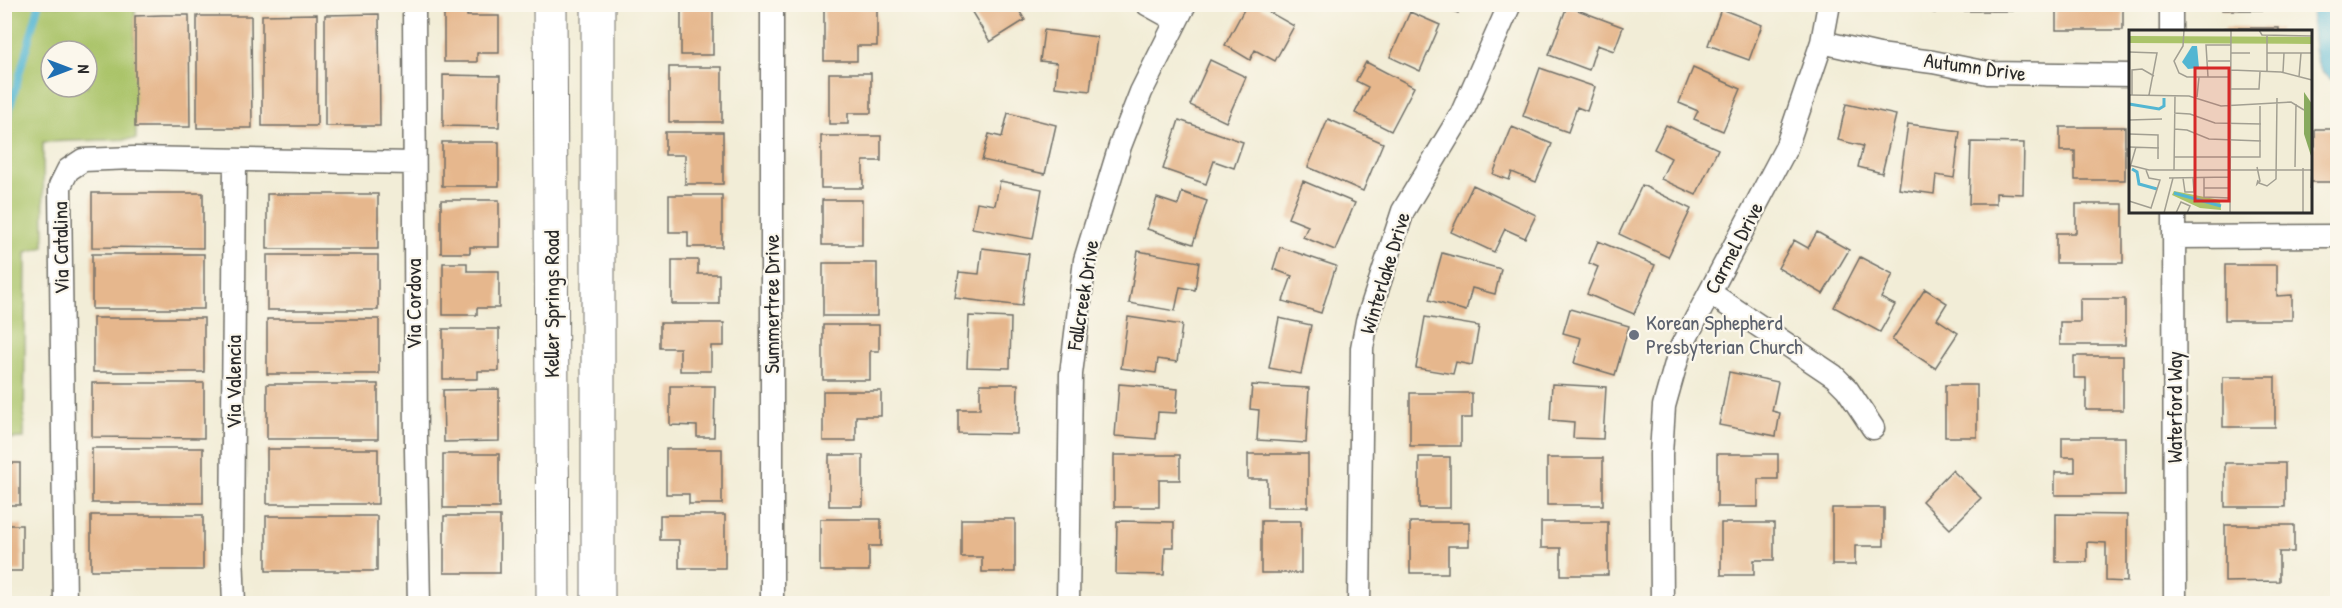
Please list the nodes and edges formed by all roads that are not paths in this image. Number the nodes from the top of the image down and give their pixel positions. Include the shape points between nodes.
1 (414, 4) edge
2 (550, 4) edge
3 (597, 4) edge
4 (772, 4) edge
5 (1147, 4) edge
6 (1510, 4) edge
7 (1829, 4) edge
8 (2171, 4) edge
9 (1180, 12) edge
10 (2170, 30) edge
11 (1822, 42) junction
12 (2129, 75) edge
13 (235, 160) junction
14 (413, 163) junction
15 (2174, 213) edge
16 (2337, 236) edge
17 (2174, 237) junction
18 (1710, 293) junction
19 (1873, 428) dead end
20 (65, 603) edge
21 (234, 603) edge
22 (419, 603) edge
23 (553, 603) edge
24 (598, 603) edge
25 (772, 603) edge
26 (1068, 603) edge
27 (1359, 603) edge
28 (1662, 603) edge
29 (2175, 603) edge

1 - 14 street, Via Cordova
2 - 23 main road, Keller Springs Road
3 - 24 main road
4 - 25 street, Summertree Drive
5 - 9 street
6 - 27 street, Winterlake Drive via 1461,115 1403,211 1367,321 1362,348
7 - 11 street, Carmel Drive
8 - 10 street
9 - 26 street, Fallcreek Drive via 1120,146 1085,260 1071,374
11 - 12 street, Autumn Drive via 1988,73
11 - 18 street, Carmel Drive via 1786,148
13 - 14 street, Via Catalina
13 - 20 street, Via Catalina via 83,160 68,170 60,186
13 - 21 street, Via Valencia
14 - 22 street, Via Cordova
15 - 17 street, Waterford Way
16 - 17 street
17 - 29 street, Waterford Way
18 - 19 street via 1834,376
18 - 28 street, Carmel Drive via 1680,349 1664,406

